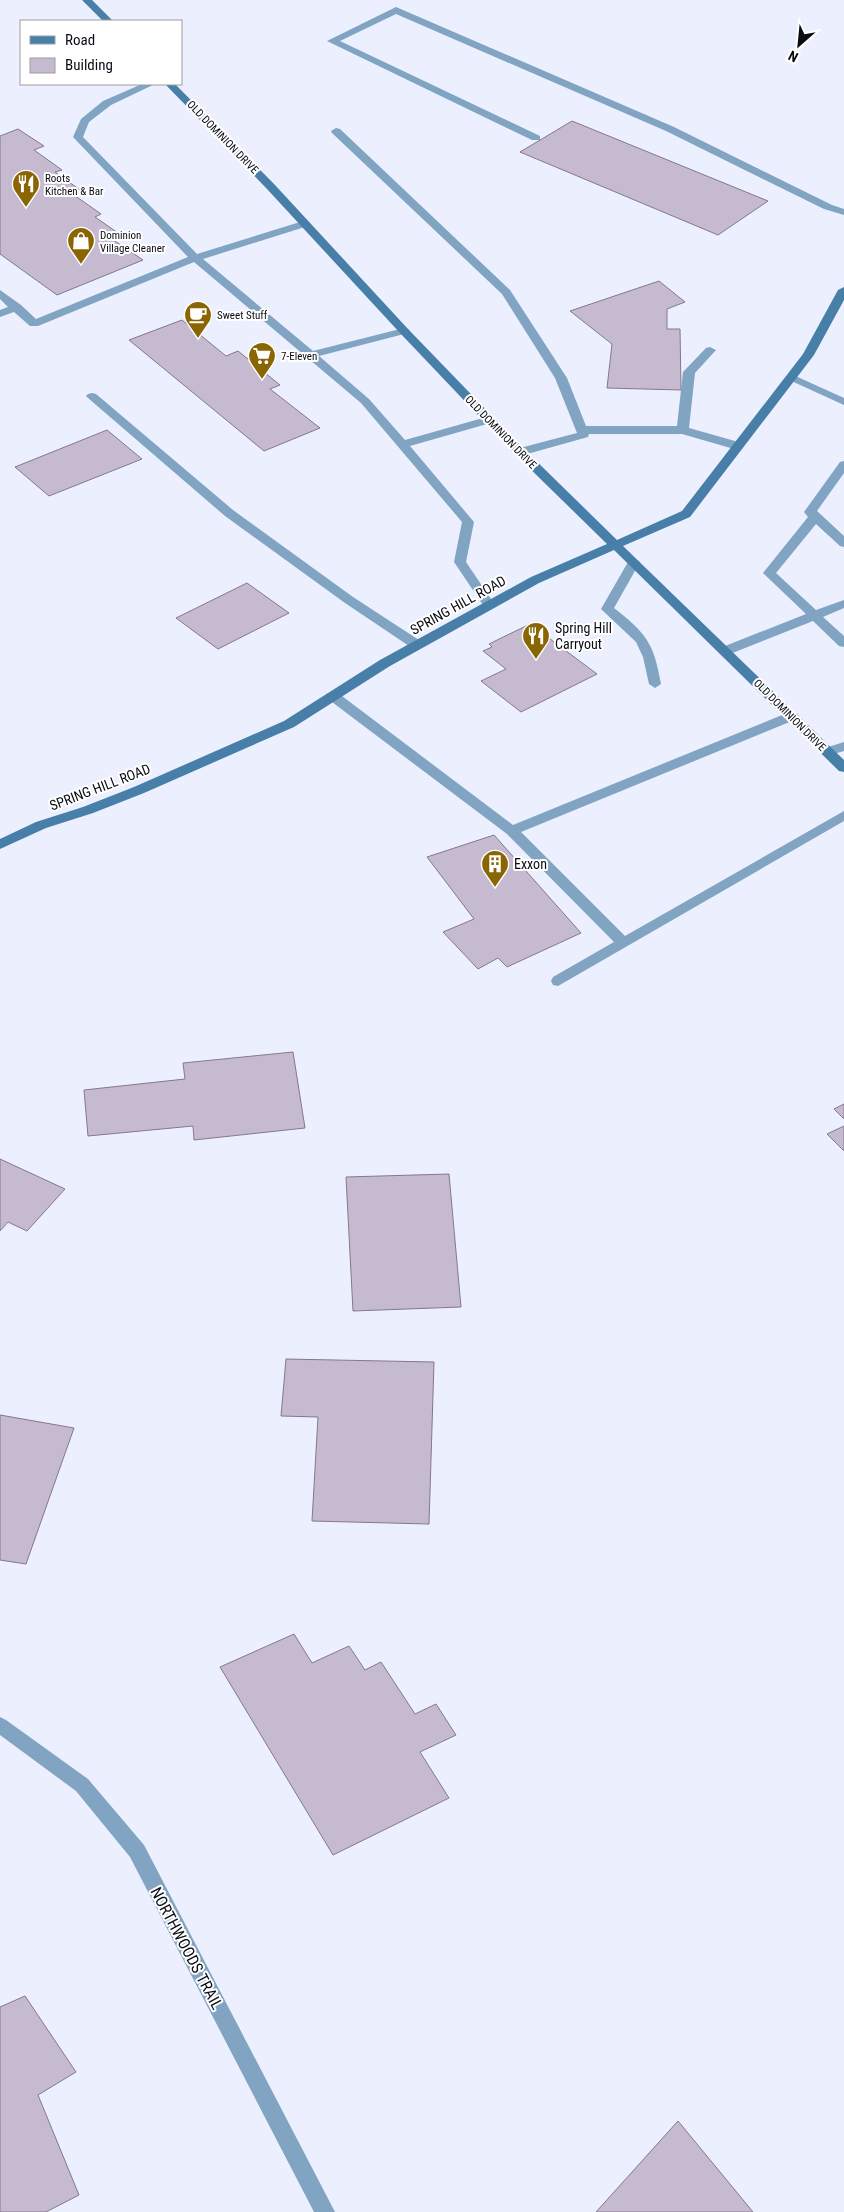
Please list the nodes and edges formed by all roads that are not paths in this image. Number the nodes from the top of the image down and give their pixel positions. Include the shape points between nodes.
1 (87, 0) edge
2 (107, 20) edge
3 (148, 85) edge
4 (171, 85) edge
5 (336, 131) dead end
6 (536, 138) dead end
7 (844, 212) edge
8 (304, 224) junction
9 (196, 258) junction
10 (844, 290) edge
11 (0, 292) edge
12 (17, 307) junction
13 (0, 314) edge
14 (404, 331) junction
15 (710, 350) dead end
16 (311, 355) junction
17 (791, 377) junction
18 (92, 396) dead end
19 (844, 402) edge
20 (490, 420) junction
21 (582, 430) junction
22 (683, 430) junction
23 (402, 445) junction
24 (738, 446) junction
25 (520, 452) junction
26 (844, 465) edge
27 (815, 516) junction
28 (844, 543) edge
29 (616, 545) junction
30 (634, 562) junction
31 (844, 604) edge
32 (489, 606) junction
33 (814, 616) junction
34 (844, 643) edge
35 (417, 645) junction
36 (725, 651) junction
37 (655, 684) dead end
38 (333, 696) junction
39 (792, 716) junction
40 (844, 746) edge
41 (827, 752) junction
42 (844, 768) edge
43 (844, 815) edge
44 (512, 831) junction
45 (0, 844) edge
46 (623, 943) junction
47 (558, 981) dead end
48 (0, 1725) edge
49 (325, 2212) edge

1 - 2 main road
3 - 9 street via 107,103 85,121 78,137
4 - 8 main road, OLD DOMINION DRIVE
5 - 21 street via 506,292 561,378
6 - 7 street via 332,41 396,10 670,129 828,208
8 - 9 street
8 - 14 main road, OLD DOMINION DRIVE
9 - 12 street via 34,324
9 - 16 street
10 - 17 main road, SPRING HILL ROAD via 808,355
11 - 12 street
12 - 13 street
14 - 16 street
14 - 20 main road, OLD DOMINION DRIVE
15 - 22 street via 690,372
16 - 23 street via 365,401
17 - 19 street
17 - 24 main road, SPRING HILL ROAD
18 - 35 street via 229,513
20 - 23 street
20 - 25 main road, OLD DOMINION DRIVE
21 - 22 street
21 - 25 street via 584,436
22 - 24 street
23 - 32 street via 468,522 460,562
24 - 29 main road, SPRING HILL ROAD via 686,514
25 - 29 main road, OLD DOMINION DRIVE
26 - 27 street via 810,512
27 - 28 street
27 - 33 street via 769,573
29 - 30 main road, OLD DOMINION DRIVE
29 - 32 main road, SPRING HILL ROAD via 535,580
30 - 36 main road, OLD DOMINION DRIVE
30 - 37 street via 607,609 641,636 651,659
31 - 33 street
32 - 35 main road, SPRING HILL ROAD
33 - 34 street
33 - 36 street
35 - 38 main road, SPRING HILL ROAD
36 - 39 main road, OLD DOMINION DRIVE
38 - 44 street
38 - 45 main road, SPRING HILL ROAD via 289,724 240,747
39 - 41 main road, OLD DOMINION DRIVE
39 - 44 street
40 - 41 street
41 - 42 main road, OLD DOMINION DRIVE
43 - 46 street
44 - 46 street
46 - 47 street
48 - 49 street, NORTHWOODS TRAIL via 82,1785 137,1852

